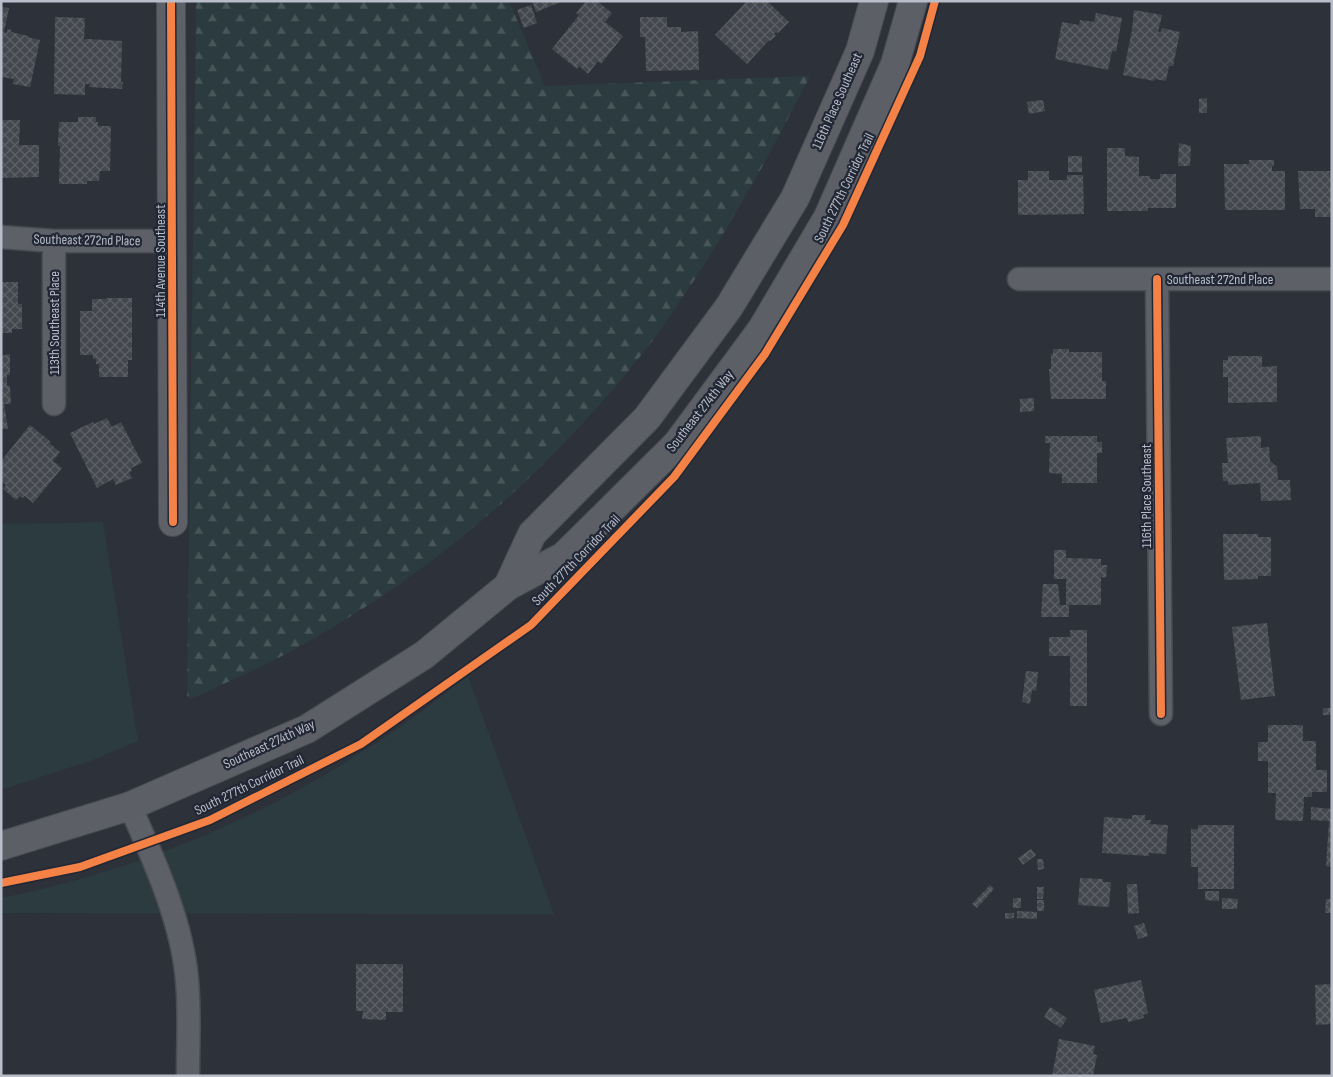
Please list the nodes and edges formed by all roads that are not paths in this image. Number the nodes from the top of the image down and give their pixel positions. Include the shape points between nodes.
1 (171, 1) edge
2 (874, 1) edge
3 (913, 1) edge
4 (795, 198) joint
5 (1, 237) edge
6 (54, 241) junction
7 (172, 241) junction
8 (1019, 279) dead end
9 (1157, 279) junction
10 (1332, 279) edge
11 (54, 404) dead end
12 (173, 522) dead end
13 (508, 586) junction
14 (1161, 714) dead end
15 (130, 806) junction
16 (1, 846) edge
17 (188, 1076) edge

1 - 7 street, 114th Avenue Southeast
2 - 4 main road, 116th Place Southeast via 860,51
3 - 13 main road, Southeast 274th Way via 894,64 828,217 762,328 677,444 564,556
4 - 13 main road, Southeast 274th Way via 729,307 647,418 532,534
5 - 6 street, Southeast 272nd Place
6 - 7 street, Southeast 272nd Place
6 - 11 street, 113th Southeast Place
7 - 12 street, 114th Avenue Southeast
8 - 9 street, Southeast 272nd Place
9 - 10 street, Southeast 272nd Place
9 - 14 street, 116th Place Southeast
13 - 15 main road, Southeast 274th Way via 424,655 307,729
15 - 16 main road, Southeast 274th Way
15 - 17 street via 177,925 187,980

